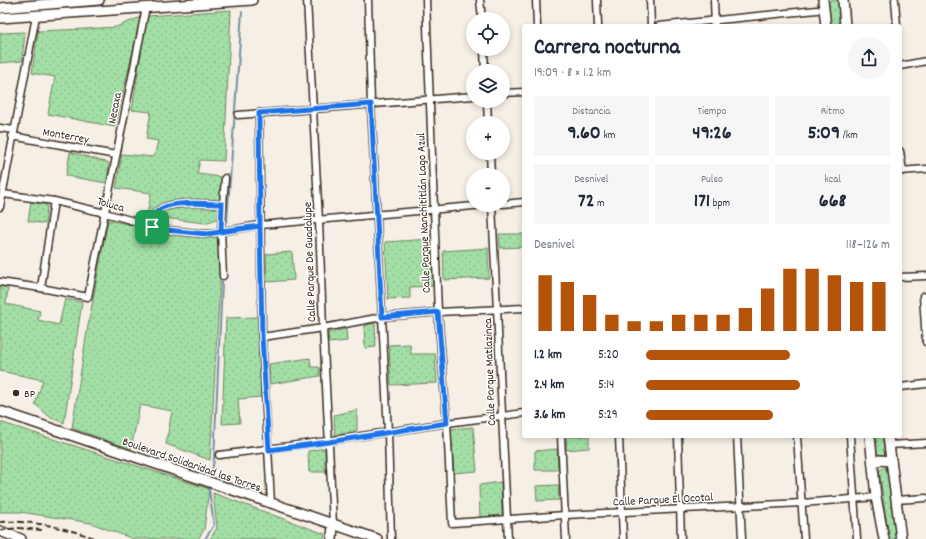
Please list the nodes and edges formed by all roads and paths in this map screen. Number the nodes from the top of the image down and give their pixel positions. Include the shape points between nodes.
1 (99, 0) edge
2 (252, 0) edge
3 (307, 0) edge
4 (368, 0) edge
5 (426, 0) edge
6 (480, 0) edge
7 (536, 0) edge
8 (597, 0) edge
9 (650, 0) edge
10 (714, 0) edge
11 (823, 0) edge
12 (843, 0) edge
13 (895, 0) edge
14 (226, 1) edge
15 (146, 7) junction
16 (0, 8) edge
17 (817, 10) dead end
18 (481, 12) edge
19 (36, 16) junction
20 (0, 18) edge
21 (714, 23) edge
22 (537, 24) edge
23 (598, 24) edge
24 (651, 24) edge
25 (696, 24) edge
26 (826, 24) edge
27 (845, 24) edge
28 (897, 24) edge
29 (926, 61) edge
30 (902, 66) edge
31 (522, 92) edge
32 (510, 93) edge
33 (466, 97) edge
34 (429, 100) junction
35 (371, 104) junction
36 (312, 108) junction
37 (259, 113) junction
38 (238, 115) dead end
39 (0, 128) edge
40 (13, 133) junction
41 (116, 155) junction
42 (926, 169) edge
43 (902, 171) edge
44 (225, 178) dead end
45 (3, 194) junction
46 (54, 202) junction
47 (522, 202) edge
48 (510, 203) edge
49 (222, 204) junction
50 (0, 207) edge
51 (466, 207) edge
52 (435, 210) junction
53 (492, 212) edge
54 (105, 213) junction
55 (378, 216) junction
56 (319, 221) junction
57 (260, 226) junction
58 (152, 227) junction
59 (221, 231) junction
60 (223, 276) dead end
61 (926, 276) edge
62 (902, 277) edge
63 (0, 282) edge
64 (41, 288) junction
65 (923, 296) dead end
66 (522, 308) edge
67 (498, 309) junction
68 (438, 312) junction
69 (382, 317) junction
70 (323, 328) junction
71 (262, 336) junction
72 (926, 342) edge
73 (926, 384) edge
74 (902, 387) edge
75 (0, 410) edge
76 (522, 413) edge
77 (502, 415) junction
78 (447, 423) junction
79 (388, 432) junction
80 (561, 438) edge
81 (619, 438) edge
82 (678, 438) edge
83 (737, 438) edge
84 (797, 438) edge
85 (850, 438) edge
86 (870, 438) edge
87 (888, 440) edge
88 (329, 442) junction
89 (926, 443) edge
90 (269, 450) junction
91 (219, 455) dead end
92 (891, 461) junction
93 (873, 464) junction
94 (876, 497) junction
95 (926, 498) edge
96 (855, 500) junction
97 (896, 500) junction
98 (802, 502) junction
99 (271, 503) junction
100 (740, 505) junction
101 (680, 509) junction
102 (621, 512) junction
103 (565, 515) junction
104 (508, 519) junction
105 (452, 521) joint
106 (332, 524) junction
107 (0, 531) edge
108 (21, 539) edge
109 (332, 539) edge
110 (377, 539) edge
111 (391, 539) edge
112 (508, 539) edge
113 (566, 539) edge
114 (623, 539) edge
115 (681, 539) edge
116 (742, 539) edge
117 (804, 539) edge
118 (857, 539) edge
119 (884, 539) edge
120 (902, 539) edge

1 - 16 main road
2 - 14 main road
3 - 36 street, Calle Parque De Guadalupe
4 - 35 street
5 - 34 street, Calle Parque Nanchititlán Lago Azul
6 - 18 street
7 - 22 street
8 - 23 street
9 - 24 street
10 - 21 street
11 - 26 main road
12 - 27 main road
13 - 28 street
14 - 15 main road
15 - 19 main road
15 - 41 street, Necaxa
17 - 21 street
19 - 20 main road
19 - 40 street
21 - 25 street
29 - 30 street
31 - 32 street
33 - 34 street
34 - 35 street
34 - 52 street, Calle Parque Nanchititlán Lago Azul
35 - 36 street
35 - 55 street
36 - 37 street
36 - 56 street, Calle Parque De Guadalupe
37 - 38 street
37 - 57 street
39 - 40 street, Monterrey
40 - 41 street, Monterrey
40 - 45 street
41 - 54 street, Necaxa
42 - 43 street
44 - 49 street
45 - 46 street, Toluca
45 - 50 street
46 - 54 street, Toluca
46 - 64 street
47 - 48 street
49 - 58 street via 173,204 156,214
49 - 59 street
51 - 52 street, Toluca
52 - 55 street, Toluca
52 - 68 street, Calle Parque Nanchititlán Lago Azul
53 - 67 street, Calle Parque Matlazinca
54 - 58 street, Toluca
54 - 64 street, Necaxa via 88,297
55 - 56 street, Toluca
55 - 69 street
56 - 57 street, Toluca
56 - 70 street, Calle Parque De Guadalupe
57 - 59 street, Toluca
57 - 71 street
58 - 59 street, Toluca via 185,233 207,234
59 - 60 street
61 - 62 street
63 - 64 street
65 - 72 street
66 - 67 street
67 - 68 street
67 - 77 street, Calle Parque Matlazinca
68 - 69 street
68 - 78 street, Calle Parque Nanchititlán Lago Azul
69 - 70 street
69 - 79 street
70 - 71 street
70 - 88 street, Calle Parque De Guadalupe
71 - 90 street
73 - 74 street
75 - 99 main road, Boulevard Solidaridad las Torres
76 - 77 street
77 - 78 street
77 - 104 street, Calle Parque Matlazinca
78 - 79 street
78 - 105 street, Calle Parque Nanchititlán Lago Azul
79 - 88 street
79 - 111 street
80 - 103 street
81 - 102 street
82 - 101 street
83 - 100 street
84 - 98 street
85 - 96 street
86 - 93 main road
87 - 89 street
87 - 92 main road
88 - 90 street
88 - 106 street, Calle Parque De Guadalupe
90 - 91 street
90 - 99 street
92 - 93 main road via 879,460
92 - 97 main road
93 - 94 main road
94 - 96 street, Calle Parque El Ocotal
94 - 119 main road
95 - 97 street
96 - 98 street, Calle Parque El Ocotal
96 - 118 street
97 - 120 main road
98 - 100 street, Calle Parque El Ocotal
98 - 117 street
99 - 106 main road, Boulevard Solidaridad las Torres
100 - 101 street, Calle Parque El Ocotal
100 - 116 street
101 - 102 street, Calle Parque El Ocotal
101 - 115 street
102 - 103 street, Calle Parque El Ocotal
102 - 114 street
103 - 104 street, Calle Parque El Ocotal
103 - 113 street
104 - 105 street, Calle Parque El Ocotal via 453,523
104 - 112 street, Calle Parque Matlazinca
106 - 109 main road
106 - 110 main road, Boulevard Solidaridad las Torres
107 - 108 main road

